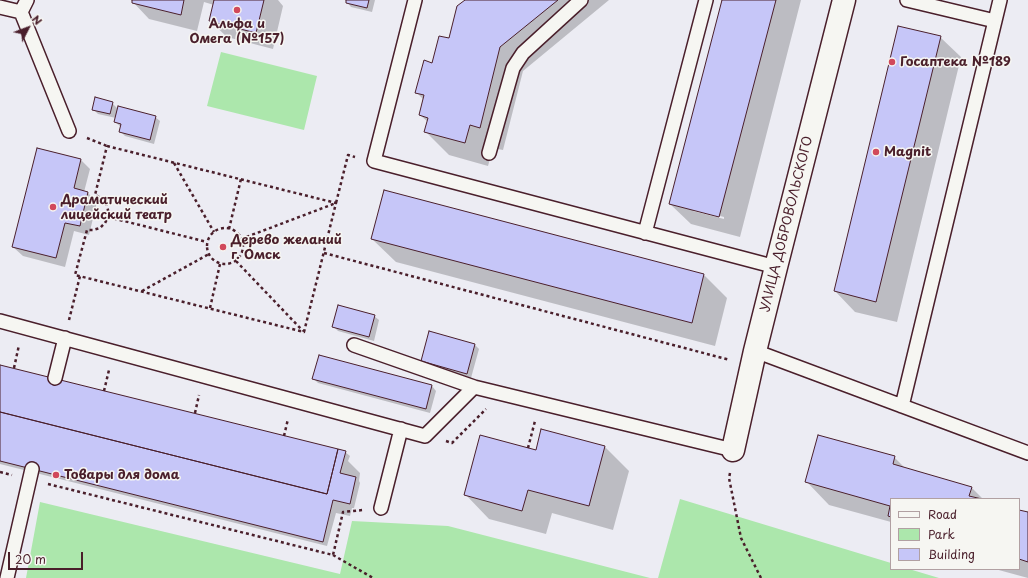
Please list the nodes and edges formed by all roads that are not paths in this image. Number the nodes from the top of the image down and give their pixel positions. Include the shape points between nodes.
1 (28, 0) edge
2 (415, 0) edge
3 (581, 0) edge
4 (706, 0) edge
5 (844, 0) edge
6 (907, 0) edge
7 (1000, 0) edge
8 (0, 7) edge
9 (21, 12) junction
10 (995, 21) junction
11 (70, 131) dead end
12 (489, 153) dead end
13 (645, 233) junction
14 (776, 267) junction
15 (0, 321) edge
16 (64, 338) junction
17 (354, 346) dead end
18 (753, 358) junction
19 (55, 378) dead end
20 (474, 387) junction
21 (902, 406) junction
22 (401, 429) junction
23 (733, 450) joint
24 (1028, 453) edge
25 (31, 474) road end
26 (381, 508) dead end
27 (7, 578) edge

1 - 9 lane
2 - 13 lane via 374,161
3 - 12 lane via 523,53 514,68
4 - 13 lane
5 - 14 street, УЛИЦА ДОБРОВОЛЬСКОГО
6 - 10 lane
7 - 10 lane
8 - 9 lane
9 - 11 lane
10 - 21 lane
13 - 14 lane
14 - 18 street, УЛИЦА ДОБРОВОЛЬСКОГО
15 - 16 lane
16 - 19 lane
16 - 22 lane
17 - 20 lane
18 - 21 lane
18 - 23 street, УЛИЦА ДОБРОВОЛЬСКОГО
20 - 22 lane via 425,436
20 - 23 lane
21 - 24 lane
22 - 26 lane
25 - 27 lane

